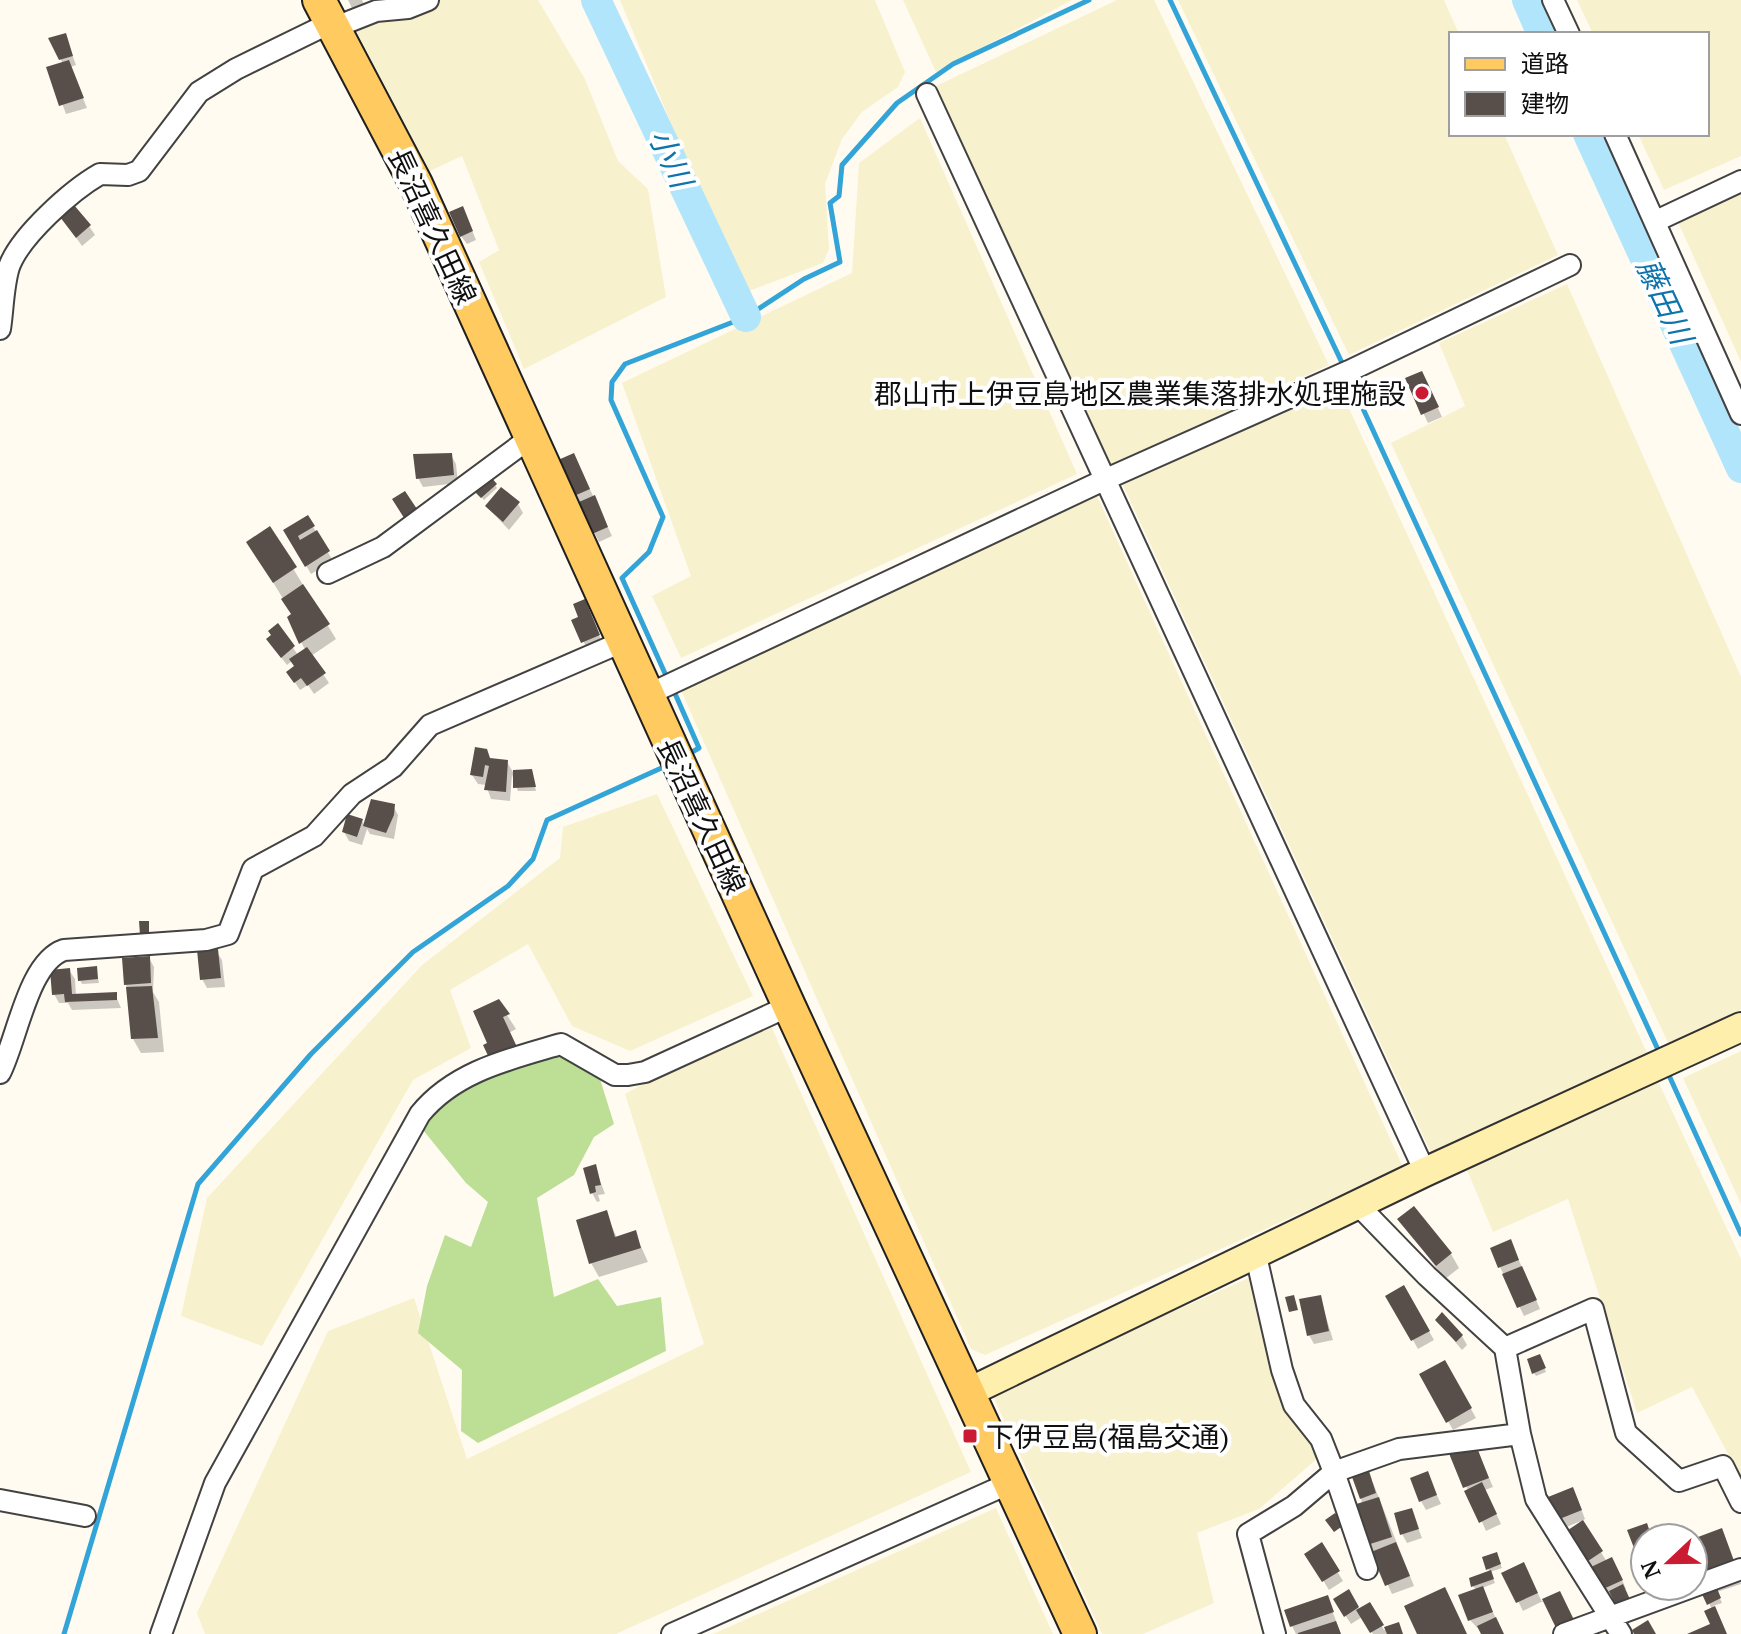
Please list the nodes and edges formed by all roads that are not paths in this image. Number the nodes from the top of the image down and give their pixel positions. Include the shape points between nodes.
1 (428, 0) edge
2 (1553, 0) edge
3 (327, 17) edge
4 (1568, 32) edge
5 (927, 94) dead end
6 (1616, 136) edge
7 (1741, 181) edge
8 (1656, 221) junction
9 (1570, 265) dead end
10 (0, 329) edge
11 (1741, 414) edge
12 (530, 438) junction
13 (1104, 480) junction
14 (328, 573) dead end
15 (622, 642) junction
16 (647, 695) junction
17 (789, 1006) junction
18 (1741, 1027) edge
19 (0, 1073) edge
20 (1425, 1172) junction
21 (1360, 1207) junction
22 (1256, 1256) junction
23 (1505, 1348) junction
24 (969, 1392) junction
25 (1520, 1434) junction
26 (1334, 1472) junction
27 (1010, 1483) junction
28 (0, 1500) edge
29 (1741, 1502) edge
30 (85, 1516) dead end
31 (1367, 1569) dead end
32 (1741, 1569) edge
33 (1616, 1626) edge
34 (161, 1634) edge
35 (672, 1634) edge
36 (1080, 1634) edge
37 (1275, 1634) edge
38 (1564, 1634) edge

1 - 3 street via 408,8
2 - 4 street
3 - 10 street via 199,92 139,171 100,174 40,222 9,268
3 - 12 main road, 長沼喜久田線 via 416,184
5 - 13 street
6 - 8 street
7 - 8 street
8 - 11 street
9 - 13 street
12 - 14 street via 383,547
12 - 15 main road, 長沼喜久田線
13 - 16 street
13 - 20 street
15 - 16 main road, 長沼喜久田線
15 - 19 street via 430,725 393,767 352,794 314,836 253,869 228,934 64,950 50,956 32,984
16 - 17 main road, 長沼喜久田線
17 - 24 main road, 長沼喜久田線
17 - 34 street via 645,1072 615,1075 561,1044 464,1076 434,1097 215,1483
18 - 20 street
20 - 21 street
21 - 22 street
21 - 23 street
22 - 24 street
22 - 26 street via 1294,1405 1321,1439
23 - 25 street
23 - 29 street via 1593,1309 1626,1433 1679,1481 1723,1466
24 - 27 main road, 長沼喜久田線
25 - 26 street via 1399,1449
25 - 33 street via 1536,1499
26 - 31 street
26 - 37 street via 1294,1506 1248,1534
27 - 35 street
27 - 36 main road, 長沼喜久田線
28 - 30 street
32 - 33 street
33 - 38 street

